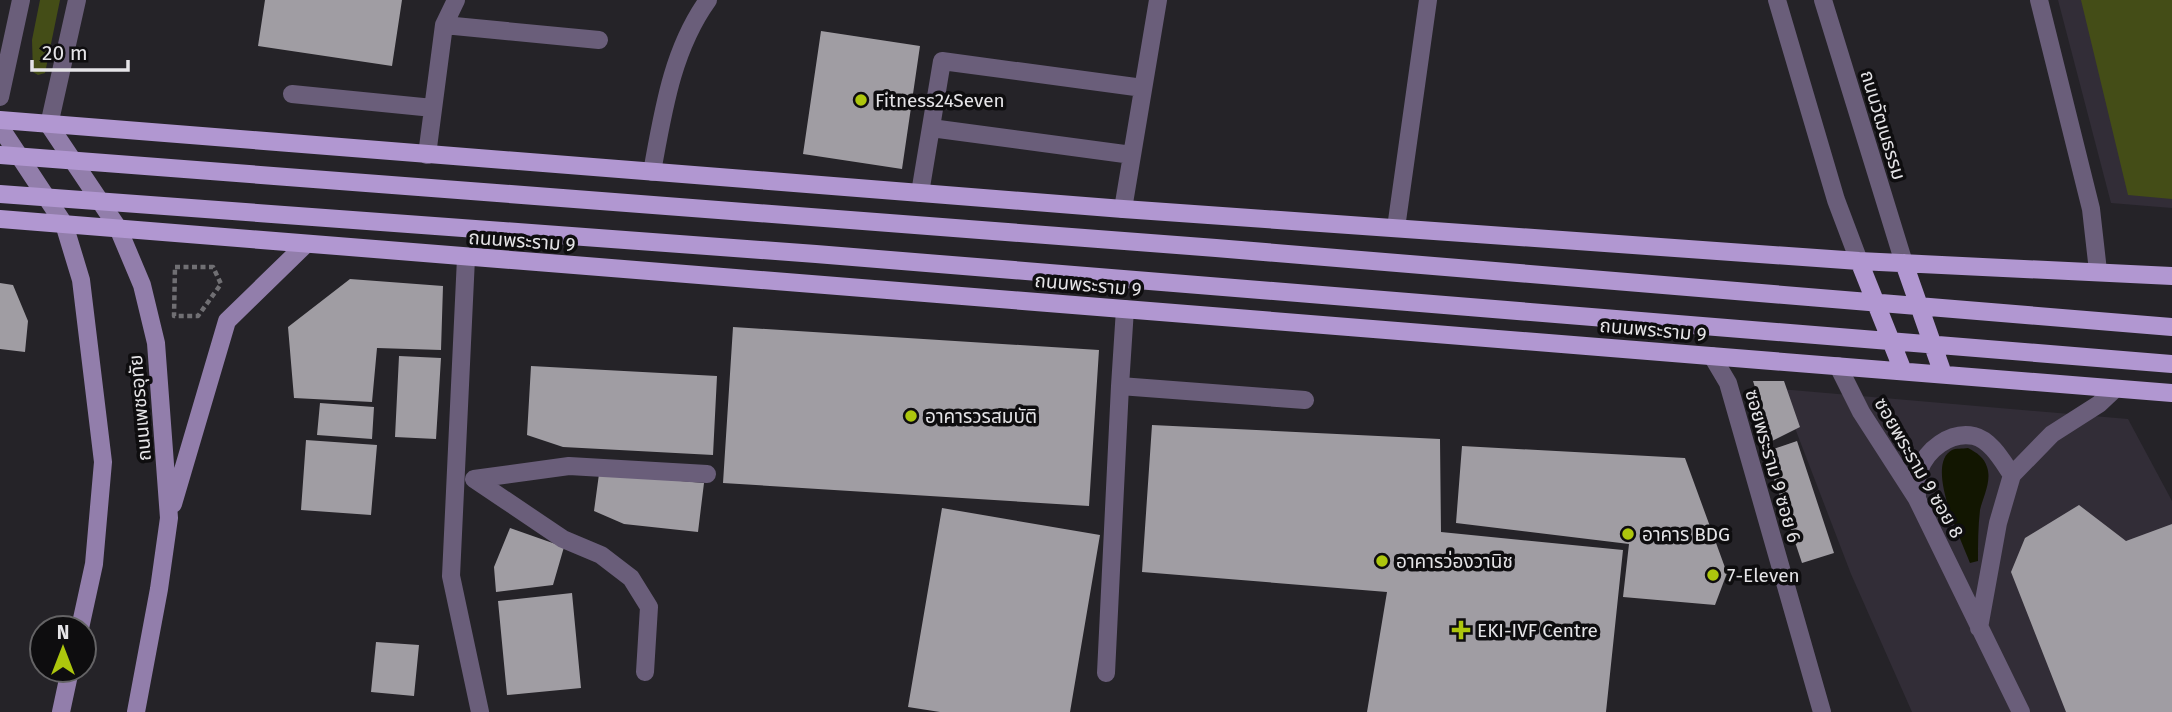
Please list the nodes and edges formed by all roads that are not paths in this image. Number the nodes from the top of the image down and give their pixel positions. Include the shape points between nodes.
1 (21, 0) edge
2 (77, 0) edge
3 (456, 0) edge
4 (708, 0) edge
5 (1158, 0) edge
6 (1428, 0) edge
7 (1777, 0) edge
8 (1824, 0) edge
9 (2039, 0) edge
10 (444, 25) junction
11 (599, 40) dead end
12 (1143, 88) junction
13 (292, 94) dead end
14 (0, 97) edge
15 (433, 108) junction
16 (0, 120) edge
17 (49, 125) junction
18 (0, 127) edge
19 (931, 128) junction
20 (0, 155) edge
21 (427, 155) junction
22 (1132, 155) junction
23 (652, 172) junction
24 (920, 193) junction
25 (0, 194) edge
26 (1123, 209) junction
27 (0, 219) edge
28 (64, 224) junction
29 (118, 228) junction
30 (1396, 228) junction
31 (306, 244) junction
32 (466, 258) junction
33 (1859, 261) junction
34 (1904, 263) junction
35 (2098, 271) junction
36 (2172, 276) edge
37 (1125, 309) junction
38 (2172, 327) edge
39 (1712, 356) junction
40 (2172, 364) edge
41 (1839, 366) junction
42 (1903, 371) junction
43 (1943, 374) junction
44 (1121, 386) junction
45 (2115, 389) junction
46 (2172, 393) edge
47 (1305, 400) dead end
48 (456, 473) junction
49 (707, 474) dead end
50 (2012, 475) junction
51 (474, 479) junction
52 (1917, 499) junction
53 (169, 518) junction
54 (83, 614) edge
55 (1979, 628) junction
56 (645, 672) dead end
57 (1106, 673) dead end
58 (67, 684) edge
59 (61, 712) edge
60 (136, 712) edge
61 (480, 712) edge
62 (1822, 712) edge
63 (2021, 712) edge

1 - 14 street
2 - 17 street
3 - 10 street
4 - 23 street via 675,63
5 - 12 street
6 - 30 street
7 - 33 street via 1836,200
8 - 34 street, ถนนวัฒนธรรม
9 - 35 street via 2091,209
10 - 11 street
10 - 15 street
12 - 19 street via 942,61
12 - 22 street
13 - 15 street
15 - 21 street
16 - 17 main road
17 - 21 main road
17 - 29 main road, ถนนเพชรอุทัย
18 - 28 main road
19 - 22 street
19 - 24 street
20 - 38 main road
21 - 23 main road
22 - 26 street
23 - 24 main road
24 - 26 main road
25 - 40 main road, ถนนพระราม 9 via 830,255
26 - 30 main road
27 - 28 main road, ถนนพระราม 9
28 - 29 main road, ถนนพระราม 9
28 - 54 main road via 81,280 103,462 94,564
29 - 31 main road, ถนนพระราม 9
29 - 53 main road, ถนนเพชรอุทัย via 142,285 156,343
30 - 33 main road
31 - 32 main road, ถนนพระราม 9
31 - 53 main road via 227,321
32 - 37 main road, ถนนพระราม 9
32 - 48 street
33 - 34 main road
33 - 42 main road
34 - 35 main road
34 - 43 main road
35 - 36 main road
37 - 39 main road, ถนนพระราม 9
37 - 44 street
39 - 41 main road, ถนนพระราม 9
39 - 62 street, ซอยพระราม 9 ซอย 6 via 1728,383
41 - 42 main road, ถนนพระราม 9
41 - 52 street, ซอยพระราม 9 ซอย 8 via 1861,412
42 - 43 main road, ถนนพระราม 9
43 - 45 main road, ถนนพระราม 9
44 - 47 street
44 - 57 street
45 - 46 main road, ถนนพระราม 9
45 - 50 street, ซอยพระราม 9 ซอย 8 via 2052,435
48 - 51 street
48 - 61 street via 451,576
49 - 51 street via 569,466
50 - 52 street via 1996,452 1975,436 1951,437 1928,453 1918,473
50 - 55 street, ซอยพระราม 9 ซอย 8 via 1998,523
51 - 56 street via 631,578 649,607
52 - 55 street, ซอยพระราม 9 ซอย 8
53 - 60 main road, ถนนเพชรอุทัย
55 - 63 street, ซอยพระราม 9 ซอย 8
58 - 59 main road

